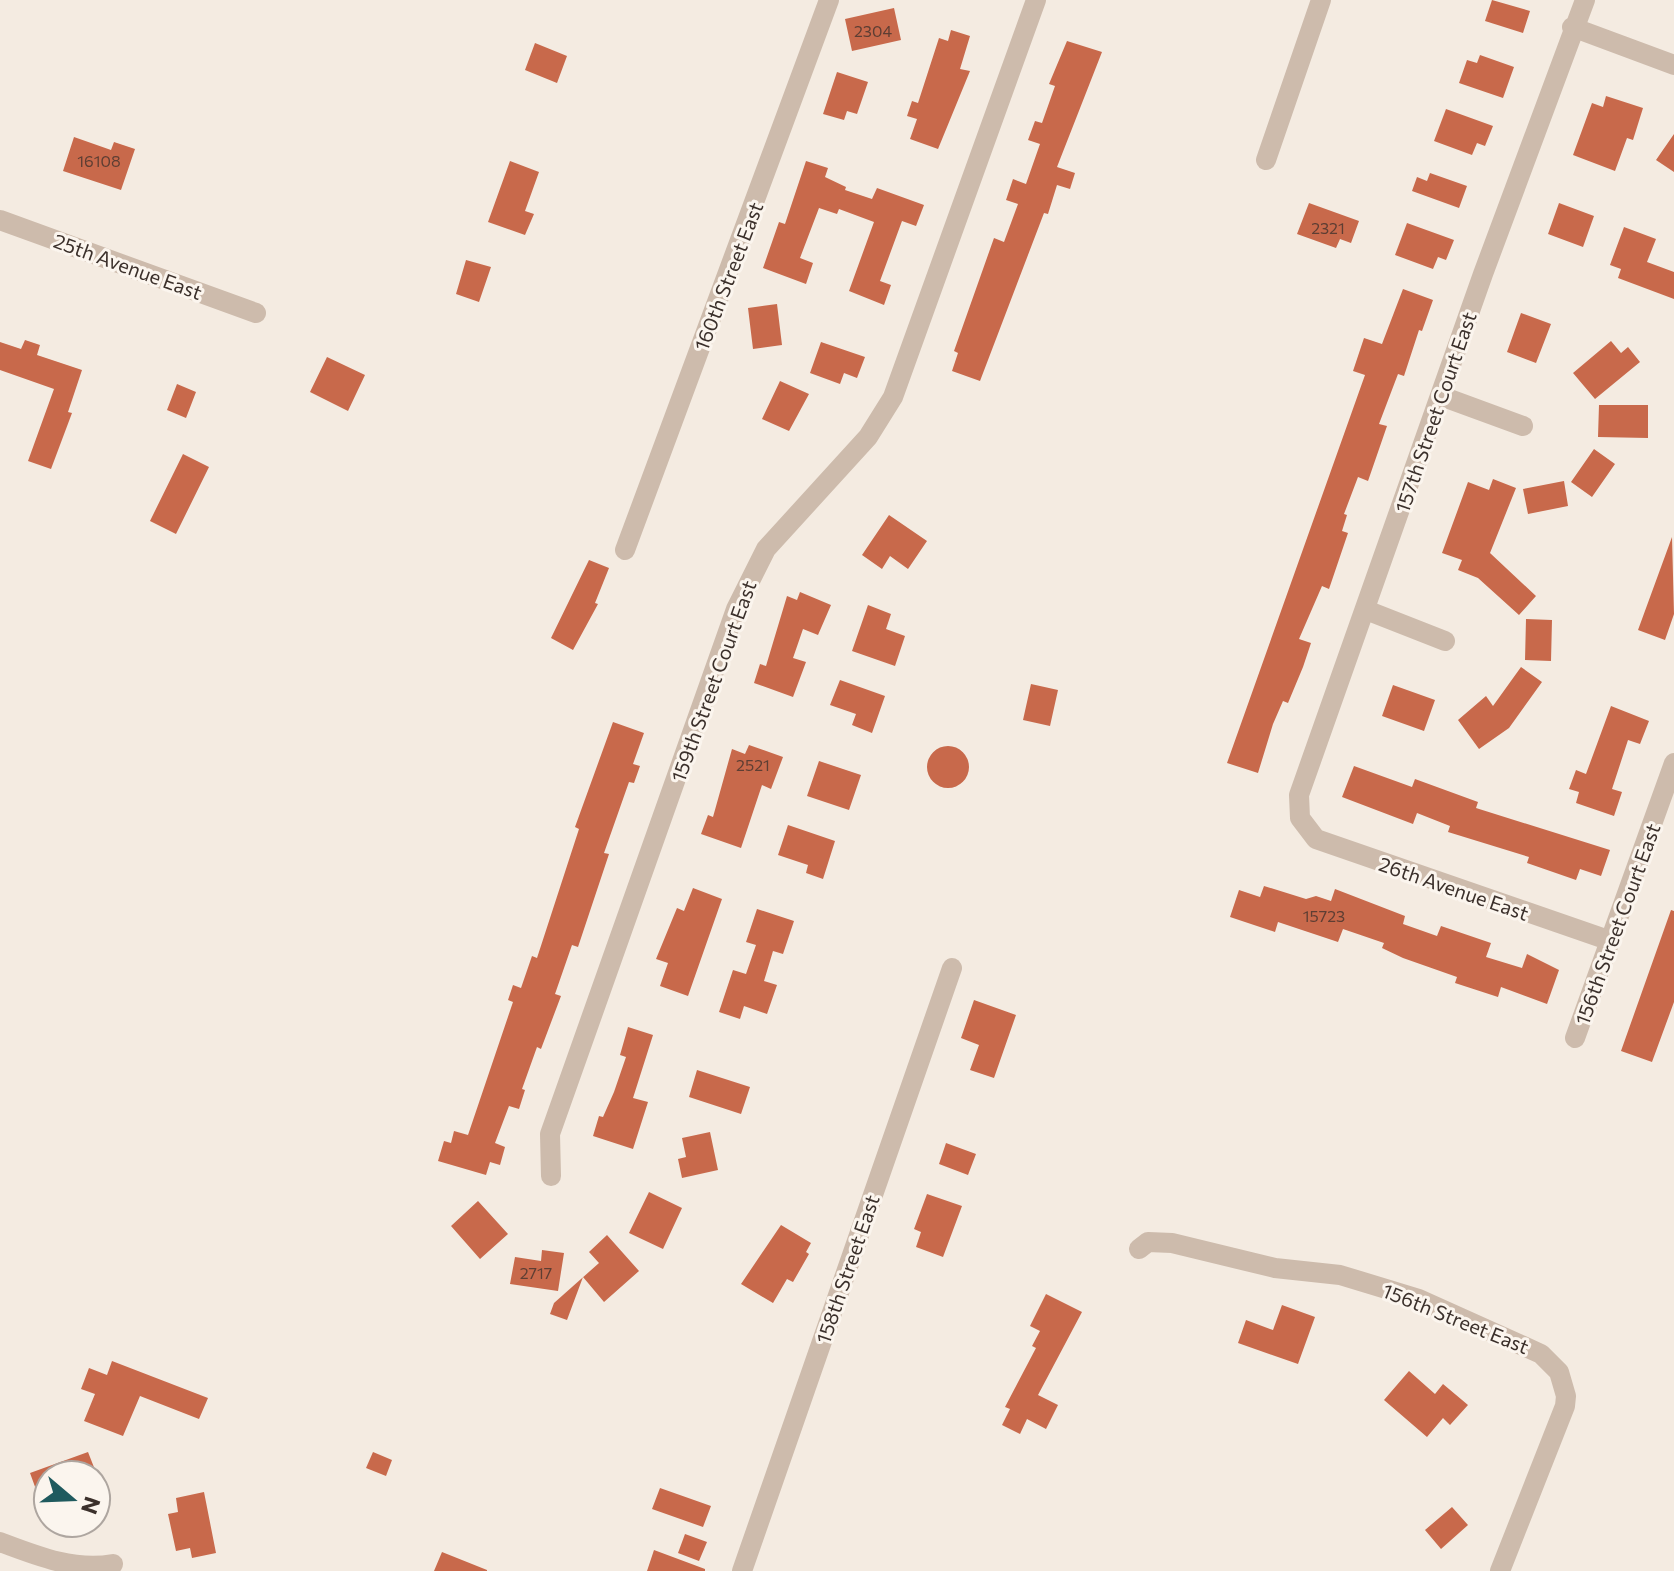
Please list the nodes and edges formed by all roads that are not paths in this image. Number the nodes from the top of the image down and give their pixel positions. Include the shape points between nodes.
1 (829, 0) edge
2 (1036, 0) edge
3 (1321, 0) edge
4 (1585, 0) edge
5 (1572, 27) junction
6 (1674, 65) edge
7 (1266, 160) dead end
8 (0, 220) edge
9 (256, 313) dead end
10 (1441, 396) junction
11 (1523, 426) dead end
12 (625, 550) dead end
13 (1366, 610) junction
14 (1445, 641) dead end
15 (1674, 763) edge
16 (1304, 825) joint
17 (1611, 941) junction
18 (952, 968) dead end
19 (1575, 1038) dead end
20 (551, 1176) dead end
21 (1139, 1249) dead end
22 (0, 1542) edge
23 (113, 1564) dead end
24 (742, 1571) edge
25 (1500, 1571) edge

1 - 12 street, 160th Street East
2 - 20 street, 159th Street Court East via 893,397 868,437 766,549 736,609 550,1134
3 - 7 street
4 - 5 street, 157th Street Court East
5 - 6 street
5 - 10 street, 157th Street Court East
8 - 9 street, 25th Avenue East
10 - 11 street
10 - 13 street, 157th Street Court East
13 - 14 street
13 - 16 street, 157th Street Court East via 1299,795
15 - 17 street, 156th Street Court East
16 - 17 street, 26th Avenue East via 1316,839 1331,845
17 - 19 street, 156th Street Court East
18 - 24 street, 158th Street East
21 - 25 street, 156th Street East via 1148,1242 1172,1243 1275,1268 1340,1275 1419,1299 1541,1354 1559,1372 1565,1406
22 - 23 street via 59,1564

